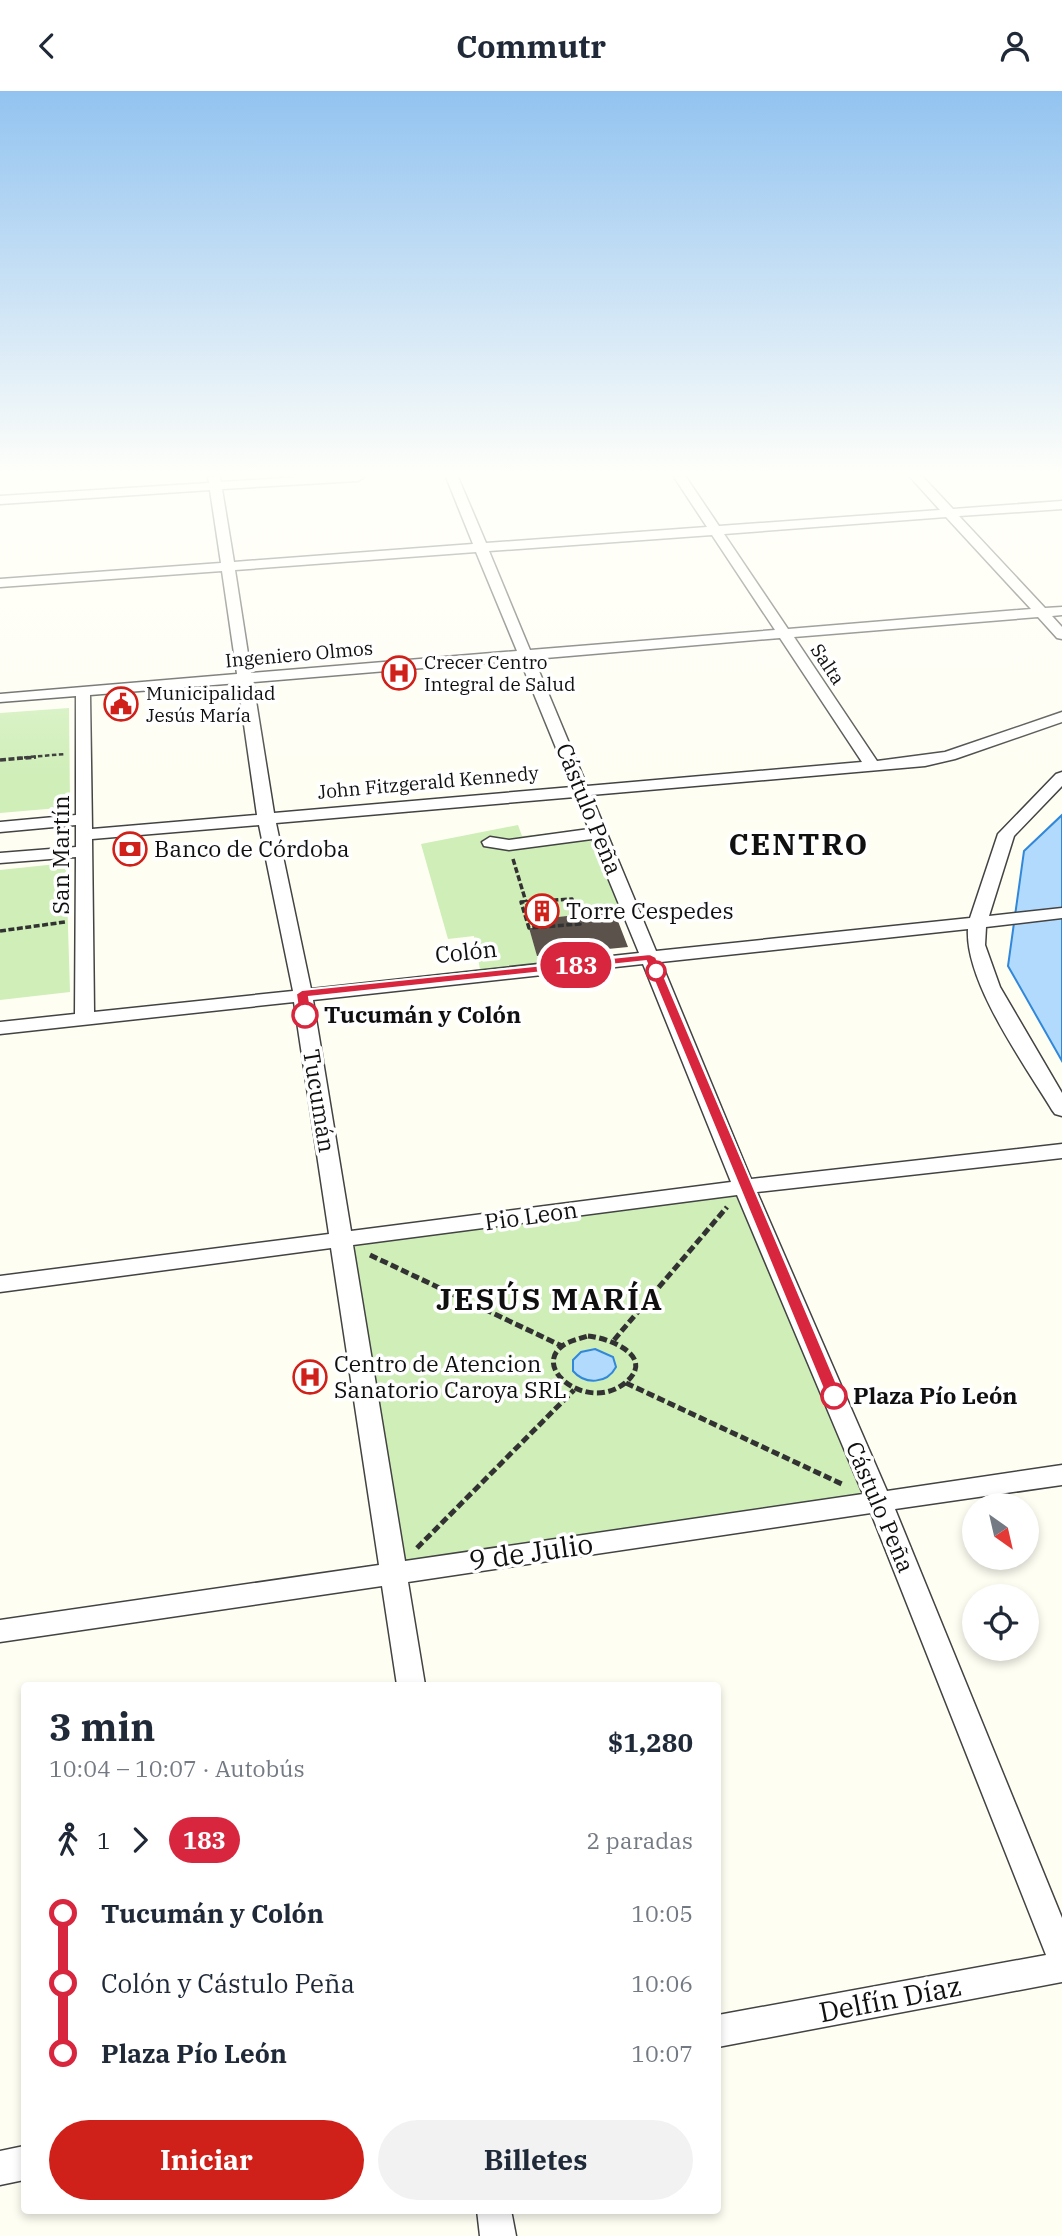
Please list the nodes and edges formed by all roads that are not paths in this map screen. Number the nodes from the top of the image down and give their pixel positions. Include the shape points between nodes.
1 (79, 577) edge
2 (231, 577) edge
3 (493, 577) edge
4 (747, 577) edge
5 (1009, 577) edge
6 (0, 583) edge
7 (1062, 611) edge
8 (1042, 613) junction
9 (785, 634) junction
10 (1062, 635) edge
11 (525, 655) junction
12 (245, 678) junction
13 (83, 691) junction
14 (0, 698) edge
15 (1062, 716) edge
16 (873, 767) junction
17 (1062, 777) edge
18 (581, 790) junction
19 (267, 817) junction
20 (0, 827) edge
21 (599, 833) junction
22 (84, 835) junction
23 (490, 842) dead end
24 (0, 858) edge
25 (1062, 913) edge
26 (977, 924) junction
27 (650, 957) junction
28 (302, 994) junction
29 (85, 1018) junction
30 (0, 1028) edge
31 (1062, 1110) edge
32 (1062, 1151) edge
33 (744, 1187) junction
34 (341, 1241) junction
35 (0, 1284) edge
36 (1062, 1475) edge
37 (879, 1502) junction
38 (393, 1572) junction
39 (0, 1631) edge
40 (411, 1682) edge
41 (1062, 1956) edge
42 (1062, 1967) edge
43 (721, 2030) edge
44 (21, 2164) edge
45 (0, 2168) edge
46 (495, 2214) edge
47 (498, 2236) edge

1 - 6 street
2 - 12 street, Tucumán
3 - 11 street, Cástulo Peña
4 - 9 street, Salta
5 - 8 street
7 - 8 street, Ingeniero Olmos
8 - 9 street, Ingeniero Olmos
8 - 10 street
9 - 11 street, Ingeniero Olmos
9 - 16 street, Salta
11 - 12 street, Ingeniero Olmos
11 - 18 street, Cástulo Peña
12 - 13 street, Ingeniero Olmos
12 - 19 street, Tucumán
13 - 14 street, Ingeniero Olmos
13 - 22 street, San Martín
15 - 16 street, John Fitzgerald Kennedy via 949,756
16 - 18 street, John Fitzgerald Kennedy
17 - 26 street via 1006,834
18 - 19 street, John Fitzgerald Kennedy
18 - 21 street, Cástulo Peña
19 - 22 street, John Fitzgerald Kennedy
19 - 28 street, Tucumán
20 - 22 street
21 - 23 street via 509,845
21 - 27 street, Cástulo Peña
22 - 24 street
22 - 29 street, San Martín
25 - 26 street, Colón
26 - 27 street, Colón
26 - 31 street via 976,945 991,987
27 - 28 street, Colón
27 - 33 street, Cástulo Peña
28 - 29 street, Colón
28 - 34 street, Tucumán
29 - 30 street, Colón
32 - 33 street, Pio Leon
33 - 34 street, Pio Leon
33 - 37 street, Cástulo Peña
34 - 35 street, Pio Leon
34 - 38 street, Tucumán
36 - 37 street, 9 de Julio
37 - 38 street, 9 de Julio
37 - 41 street, Cástulo Peña
38 - 39 street, 9 de Julio
38 - 40 street, Tucumán
42 - 43 street, Delfín Díaz
44 - 45 street
46 - 47 street

